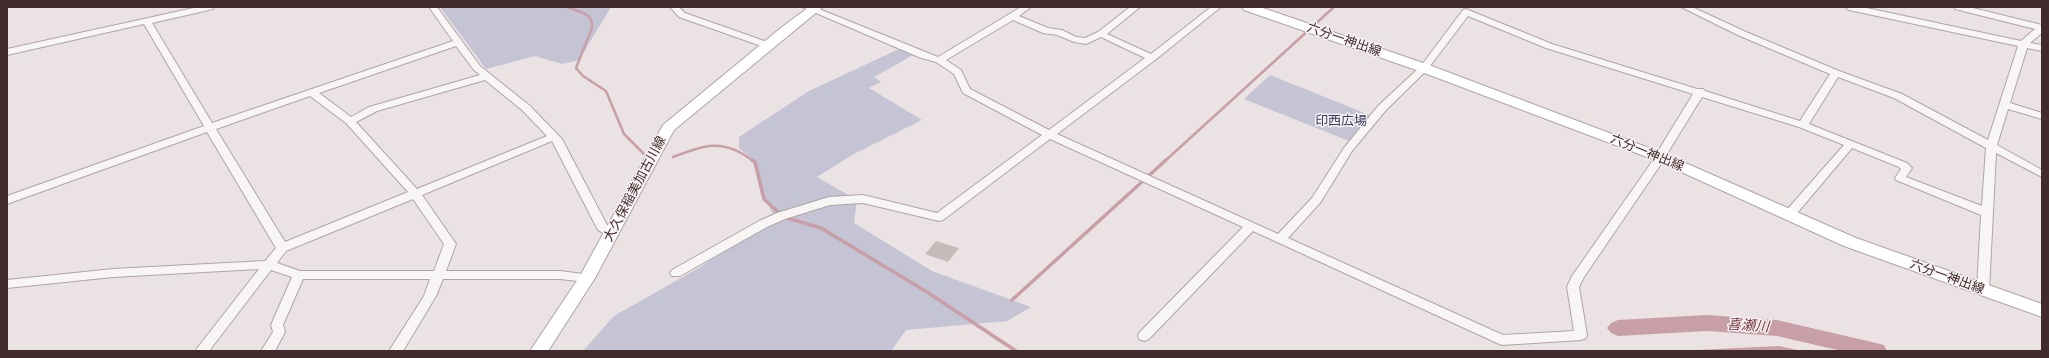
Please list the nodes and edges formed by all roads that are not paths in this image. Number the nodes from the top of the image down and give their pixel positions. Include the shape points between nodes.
1 (210, 7) edge
2 (433, 7) edge
3 (674, 7) edge
4 (1027, 7) edge
5 (1136, 7) edge
6 (1217, 7) edge
7 (1248, 7) edge
8 (1685, 7) edge
9 (1849, 7) edge
10 (1958, 7) edge
11 (812, 8) edge
12 (1468, 10) edge
13 (1012, 16) junction
14 (146, 21) junction
15 (1101, 34) junction
16 (459, 42) junction
17 (2023, 44) junction
18 (767, 45) junction
19 (2042, 48) edge
20 (7, 52) edge
21 (1152, 58) junction
22 (939, 60) junction
23 (1424, 68) junction
24 (1836, 73) junction
25 (487, 76) junction
26 (1700, 91) junction
27 (312, 93) junction
28 (2004, 104) junction
29 (2042, 116) edge
30 (350, 121) junction
31 (1803, 125) junction
32 (210, 127) junction
33 (1049, 134) junction
34 (554, 137) junction
35 (1850, 144) junction
36 (1992, 147) junction
37 (1660, 157) junction
38 (2042, 174) edge
39 (416, 194) junction
40 (7, 200) edge
41 (1988, 213) junction
42 (1788, 215) junction
43 (1252, 225) junction
44 (611, 233) junction
45 (1280, 239) junction
46 (282, 248) junction
47 (269, 265) junction
48 (676, 273) dead end
49 (299, 275) junction
50 (439, 275) junction
51 (587, 278) junction
52 (7, 284) edge
53 (1983, 290) junction
54 (2042, 311) edge
55 (1144, 336) dead end
56 (202, 351) edge
57 (268, 351) edge
58 (396, 351) edge
59 (539, 351) edge

1 - 14 street
2 - 16 street
3 - 18 street via 682,15
4 - 13 street
5 - 15 street
6 - 21 street
7 - 23 main road, 六分一神出線
8 - 24 street
9 - 17 street
10 - 17 street via 2042,28
11 - 18 main road, 大久保稲美加古川線
11 - 22 street
12 - 23 street
12 - 26 street via 1549,46
13 - 15 street via 1046,31 1059,32 1074,39 1086,41
13 - 22 street
14 - 20 street
14 - 32 street
15 - 21 street
16 - 25 street via 477,68
16 - 27 street
17 - 19 street
17 - 28 street
18 - 44 main road, 大久保稲美加古川線 via 668,128
21 - 33 street
22 - 33 street via 958,72 966,91
23 - 37 main road, 六分一神出線
23 - 45 street via 1382,108 1348,150 1316,200
24 - 31 street
24 - 36 street via 1898,96
25 - 30 street via 373,109
25 - 34 street via 526,108
26 - 31 street
26 - 37 street
27 - 30 street
27 - 32 street
28 - 29 street
28 - 36 street
30 - 39 street
31 - 35 street
32 - 40 street
32 - 46 street
33 - 43 street
33 - 48 street via 939,217 863,199 829,201 763,224
34 - 39 street
34 - 44 street via 602,227
35 - 41 street via 1904,165 1907,168 1900,178
35 - 42 street
36 - 38 street
36 - 41 street
37 - 42 main road, 六分一神出線
37 - 45 street via 1573,287 1582,335 1502,340
39 - 46 street
39 - 50 street via 450,244
41 - 53 street
42 - 53 main road, 六分一神出線 via 1850,242
43 - 45 street
43 - 55 street
44 - 51 main road, 大久保稲美加古川線
46 - 47 street
47 - 49 street
47 - 52 street via 188,268
47 - 56 street
49 - 50 street
49 - 57 street via 276,325 279,332
50 - 51 street via 560,275
50 - 58 street via 430,296
51 - 59 main road, 大久保稲美加古川線
53 - 54 main road, 六分一神出線

